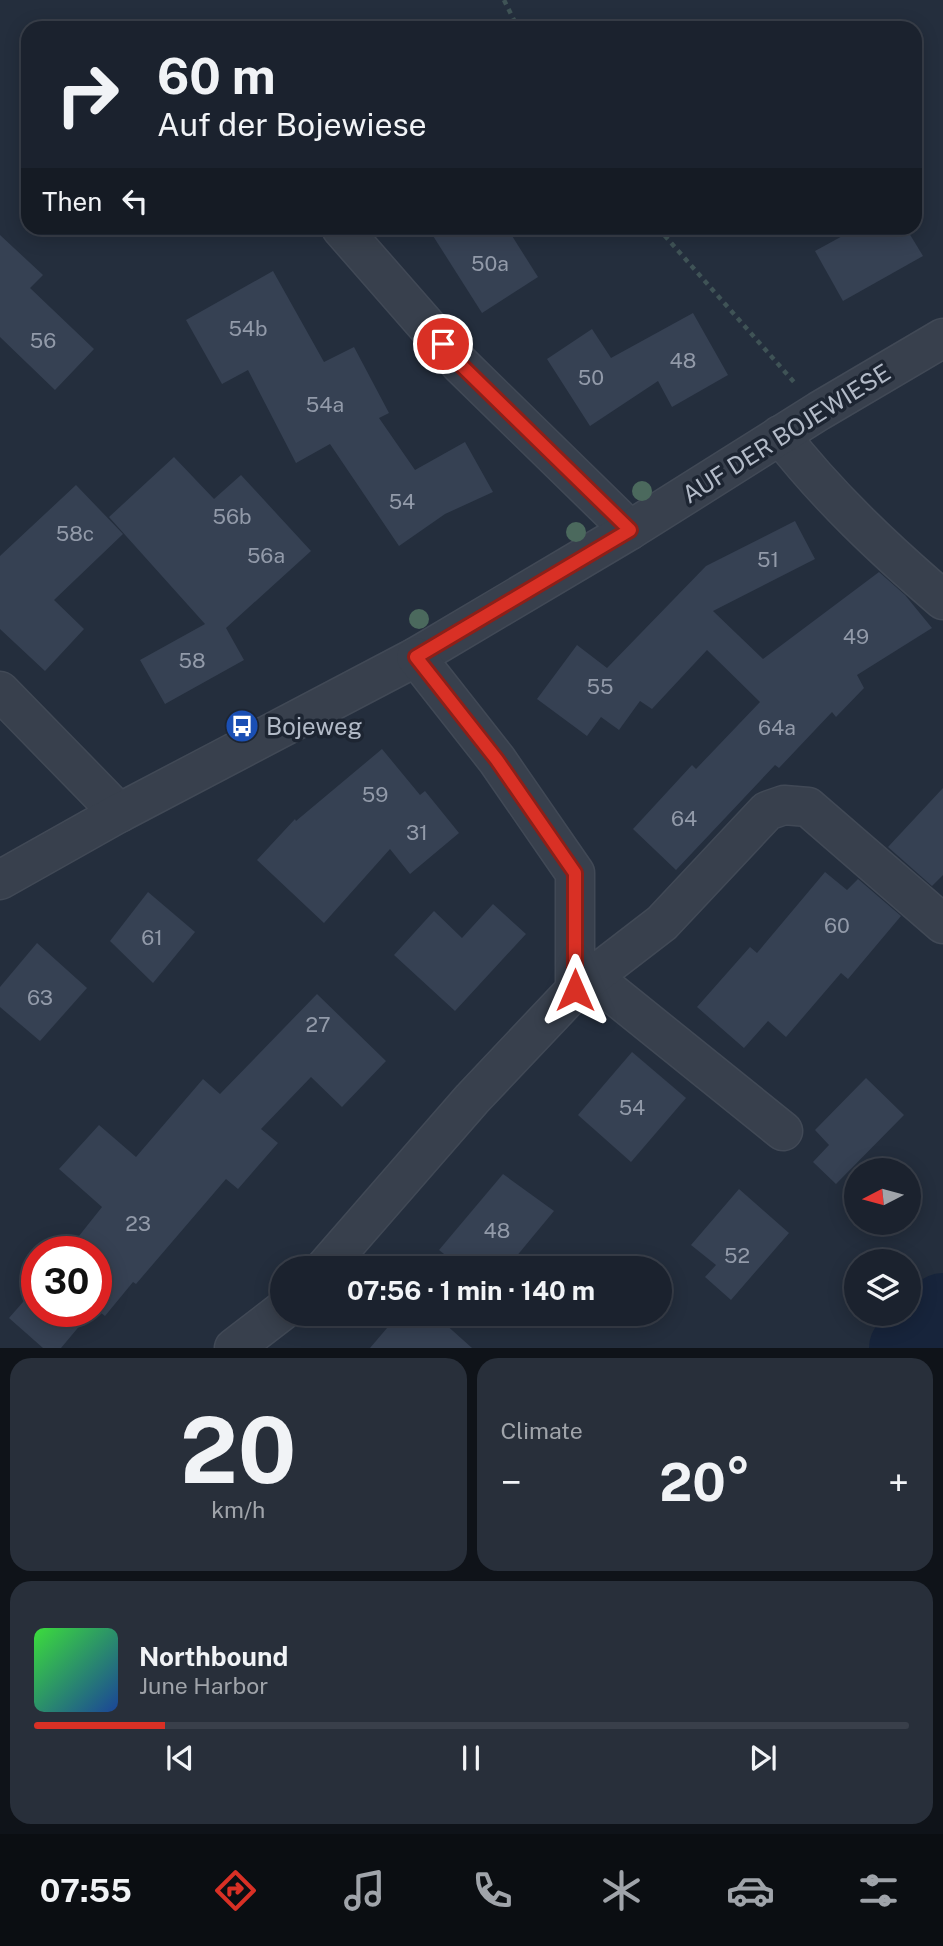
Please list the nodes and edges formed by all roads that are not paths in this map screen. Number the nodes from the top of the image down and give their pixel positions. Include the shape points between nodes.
1 (347, 235) edge
2 (943, 338) edge
3 (780, 435) junction
4 (630, 530) junction
5 (943, 600) edge
6 (416, 657) junction
7 (0, 691) edge
8 (119, 813) junction
9 (0, 880) edge
10 (943, 924) edge
11 (583, 984) junction
12 (783, 1131) dead end
13 (335, 1256) edge
14 (270, 1320) edge
15 (234, 1348) edge

1 - 4 street via 460,364
2 - 3 street, AUF DER BOJEWIESE
3 - 4 street, AUF DER BOJEWIESE
3 - 5 street via 876,543
4 - 6 street, AUF DER BOJEWIESE
6 - 8 street, AUF DER BOJEWIESE
6 - 11 street via 497,760 575,873
7 - 8 street
8 - 9 street, AUF DER BOJEWIESE
10 - 11 street via 808,807 784,805 767,811 662,923
11 - 12 street
11 - 13 street via 472,1099
14 - 15 street

